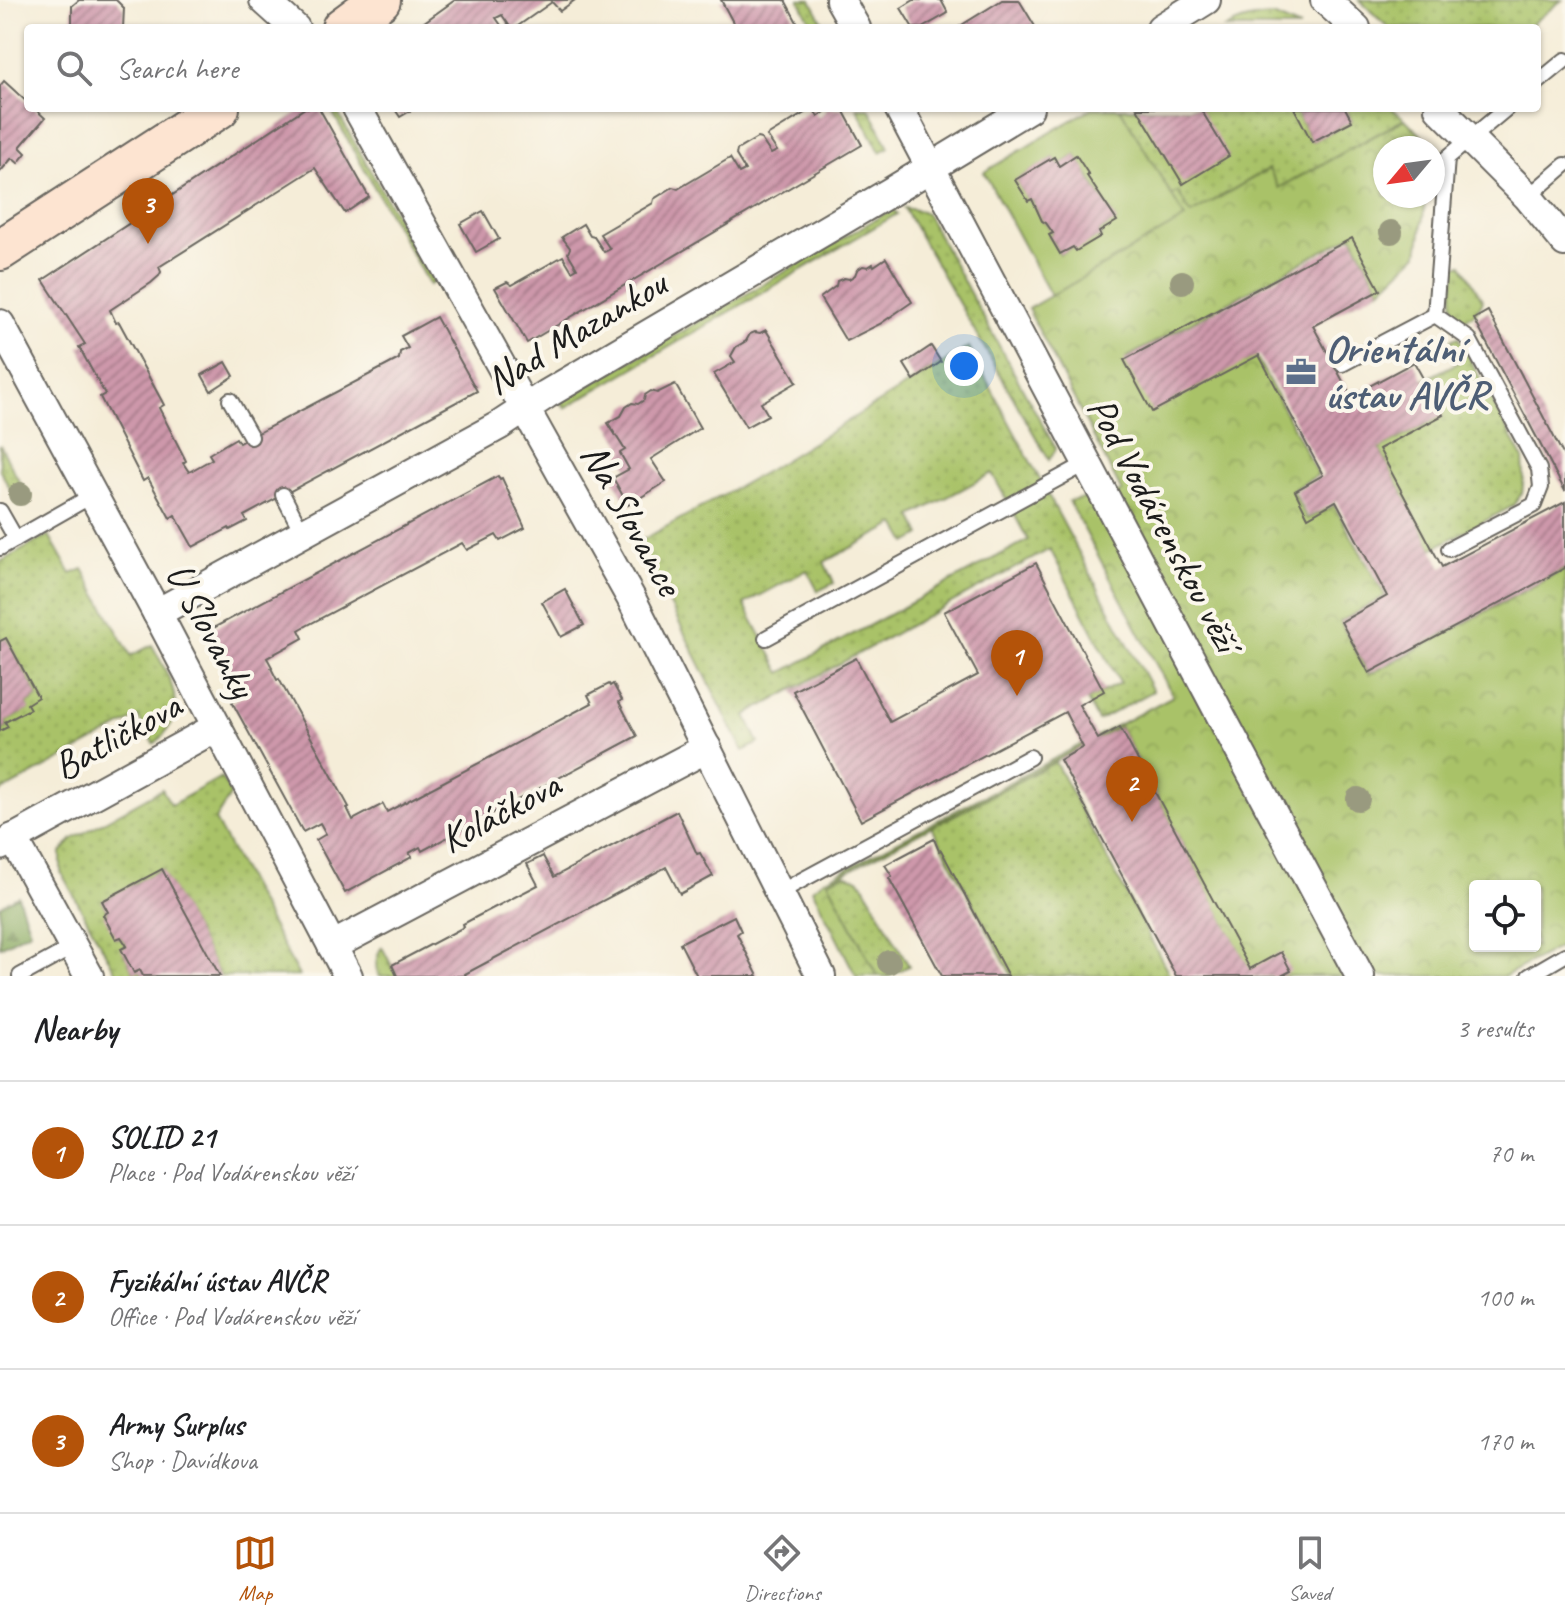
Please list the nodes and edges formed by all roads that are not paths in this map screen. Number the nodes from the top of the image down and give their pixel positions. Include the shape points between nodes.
1 (264, 0) edge
2 (380, 0) edge
3 (840, 0) edge
4 (1206, 0) edge
5 (1325, 0) edge
6 (291, 24) edge
7 (347, 24) edge
8 (854, 24) edge
9 (1167, 24) edge
10 (1352, 24) edge
11 (1565, 60) edge
12 (1541, 80) edge
13 (213, 112) edge
14 (359, 112) edge
15 (901, 112) edge
16 (1022, 112) edge
17 (1443, 112) edge
18 (1502, 112) edge
19 (1471, 138) junction
20 (1565, 165) edge
21 (931, 167) junction
22 (1528, 197) junction
23 (1565, 242) edge
24 (0, 250) edge
25 (1435, 315) junction
26 (0, 324) edge
27 (1342, 364) dead end
28 (230, 400) dead end
29 (525, 408) junction
30 (251, 437) dead end
31 (1087, 463) junction
32 (93, 495) junction
33 (283, 495) dead end
34 (0, 511) edge
35 (302, 532) junction
36 (16, 539) junction
37 (0, 548) edge
38 (1449, 549) dead end
39 (157, 613) junction
40 (766, 638) dead end
41 (217, 727) junction
42 (707, 748) junction
43 (1030, 757) dead end
44 (7, 842) edge
45 (780, 892) junction
46 (332, 946) junction
47 (73, 947) junction
48 (1565, 955) edge
49 (1532, 975) edge
50 (20, 976) edge
51 (89, 976) edge
52 (348, 976) edge
53 (821, 976) edge
54 (1360, 976) edge

1 - 6 street
2 - 7 street
3 - 8 street
4 - 9 street
5 - 10 street
11 - 12 lane
13 - 24 street
14 - 29 street, Na Slovance
15 - 21 street, Pod Vodárenskou věží
16 - 21 street, Nad Mazankou
17 - 19 street
18 - 19 lane
19 - 22 street
19 - 25 lane via 1447,158
20 - 22 lane
21 - 29 street, Nad Mazankou
21 - 31 street, Pod Vodárenskou věží
22 - 23 street
25 - 27 lane
25 - 38 lane via 1469,339 1539,469 1541,487 1534,505
26 - 32 street, U Slovanky
28 - 30 lane
29 - 35 street, Nad Mazankou
29 - 42 street, Na Slovance
31 - 40 lane
31 - 54 street, Pod Vodárenskou věží
32 - 36 lane
32 - 39 street, U Slovanky
33 - 35 lane
34 - 36 lane
35 - 39 street, Nad Mazankou
36 - 37 lane
39 - 41 street, U Slovanky
41 - 44 street, Batličkova
41 - 46 street, U Slovanky
42 - 45 street, Na Slovance
42 - 46 street, Koláčkova
43 - 45 lane
44 - 47 street, Batličkova
45 - 53 street, Na Slovance
46 - 52 street, U Slovanky
47 - 50 lane
47 - 51 street, Batličkova
48 - 49 lane

